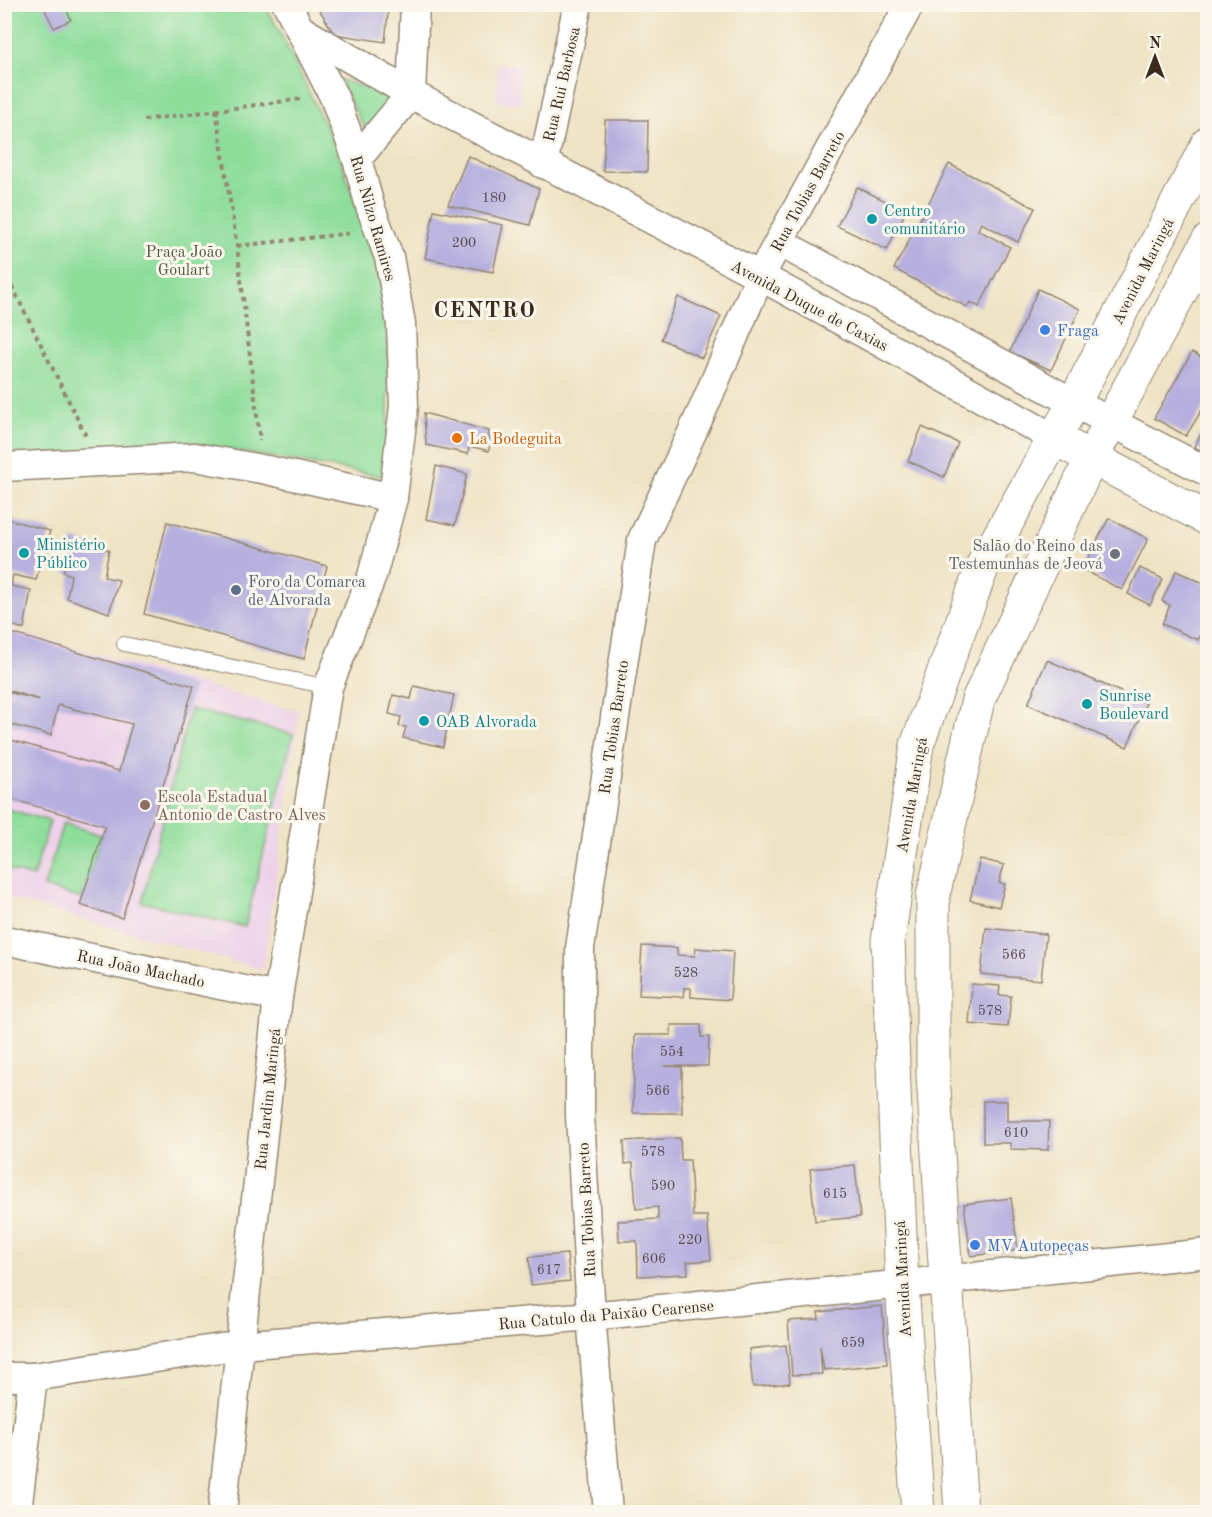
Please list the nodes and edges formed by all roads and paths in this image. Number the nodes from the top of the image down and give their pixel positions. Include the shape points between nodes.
1 (287, 4) edge
2 (415, 4) edge
3 (579, 4) edge
4 (910, 4) edge
5 (301, 30) junction
6 (411, 94) junction
7 (301, 99) dead end
8 (216, 110) junction
9 (144, 120) dead end
10 (1208, 142) edge
11 (357, 159) junction
12 (543, 164) junction
13 (354, 232) dead end
14 (1208, 241) edge
15 (779, 242) junction
16 (237, 246) junction
17 (4, 270) edge
18 (760, 276) junction
19 (1074, 403) junction
20 (1111, 422) junction
21 (1054, 438) junction
22 (89, 444) dead end
23 (260, 445) dead end
24 (1092, 456) junction
25 (4, 467) edge
26 (1208, 472) edge
27 (393, 498) junction
28 (1208, 519) edge
29 (124, 644) dead end
30 (328, 687) junction
31 (4, 940) edge
32 (278, 997) junction
33 (1208, 1253) edge
34 (947, 1280) junction
35 (902, 1285) junction
36 (591, 1316) junction
37 (240, 1345) junction
38 (4, 1377) edge
39 (33, 1377) junction
40 (17, 1512) edge
41 (222, 1512) edge
42 (608, 1512) edge
43 (918, 1512) edge
44 (961, 1512) edge

1 - 5 street, Rua Nilzo Ramires
2 - 6 street
3 - 12 street, Rua Rui Barbosa
4 - 15 street, Rua Tobias Barreto
5 - 6 street, Avenida Duque de Caxias
5 - 11 street, Rua Nilzo Ramires via 334,97
6 - 11 street
6 - 12 street, Avenida Duque de Caxias
7 - 8 path
8 - 9 path
8 - 16 path
10 - 19 main road, Avenida Maringá
11 - 27 street, Rua Nilzo Ramires via 389,257 401,324 404,406
12 - 18 street, Avenida Duque de Caxias
13 - 16 path
14 - 20 main road
15 - 18 street, Rua Tobias Barreto
15 - 19 street
16 - 23 path
17 - 22 path
18 - 21 street, Avenida Duque de Caxias
18 - 36 street, Rua Tobias Barreto via 640,551 580,948 580,1115
19 - 20 street
19 - 21 main road, Avenida Maringá
20 - 24 main road
20 - 26 street
21 - 24 main road, Avenida Duque de Caxias
21 - 35 main road, Avenida Maringá via 983,566 917,745 888,941
24 - 28 main road, Avenida Duque de Caxias
24 - 34 main road via 978,700 933,896 933,1076
25 - 27 street via 195,457
27 - 30 street, Rua Nilzo Ramires via 372,576
29 - 30 lane
30 - 32 street, Rua Jardim Maringá
31 - 32 street, Rua João Machado
32 - 37 street, Rua Jardim Maringá
33 - 34 street, Rua Catulo da Paixão Cearense
34 - 35 street, Rua Catulo da Paixão Cearense
34 - 44 main road
35 - 36 street, Rua Catulo da Paixão Cearense
35 - 43 main road, Avenida Maringá
36 - 37 street, Rua Catulo da Paixão Cearense
36 - 42 street, Rua Tobias Barreto
37 - 39 street, Rua Catulo da Paixão Cearense
37 - 41 street, Rua Jardim Maringá
38 - 39 street, Rua Catulo da Paixão Cearense
39 - 40 street

